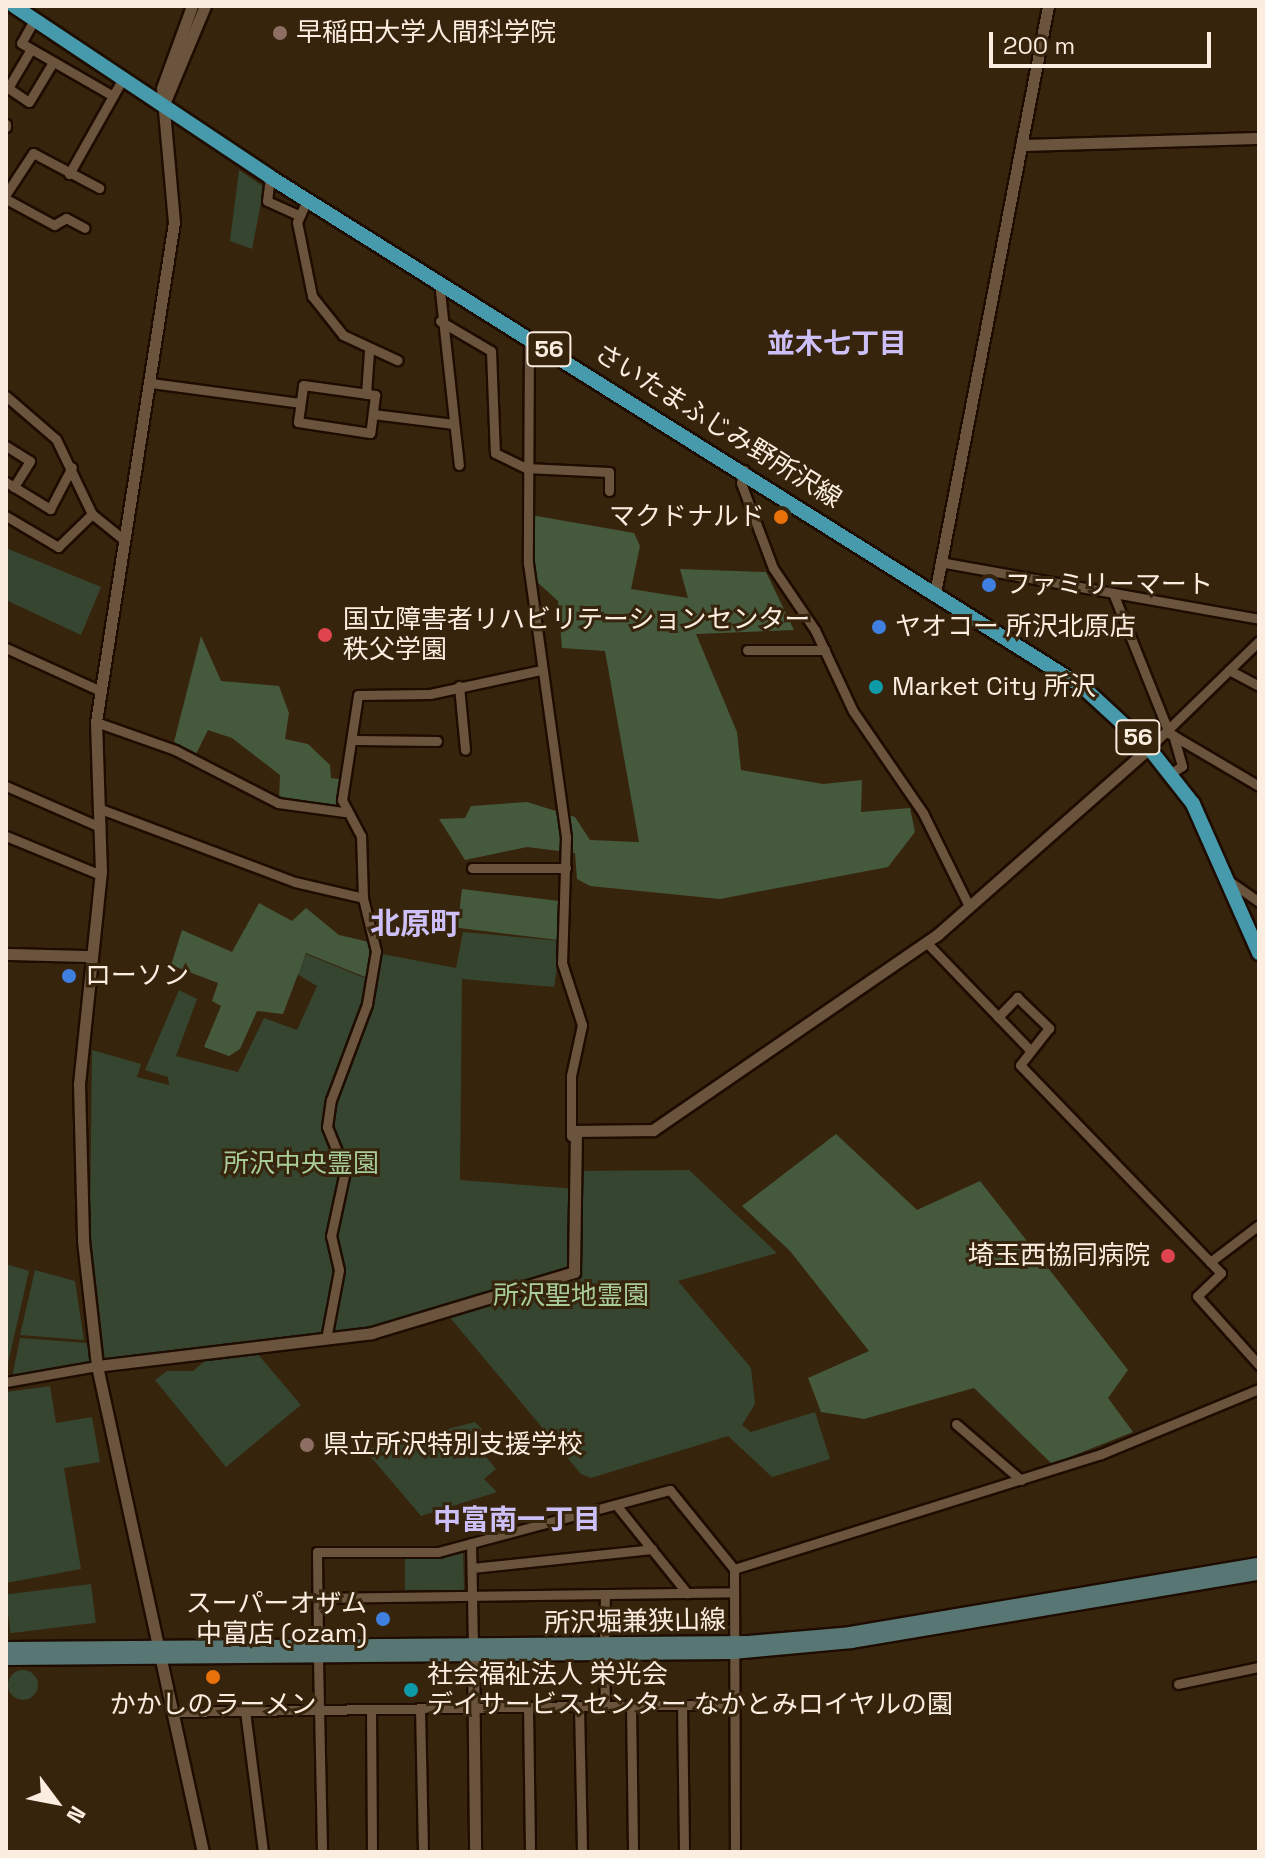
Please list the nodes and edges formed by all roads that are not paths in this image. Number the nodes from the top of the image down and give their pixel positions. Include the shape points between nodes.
1 (14, 6) edge
2 (192, 6) edge
3 (205, 6) edge
4 (1048, 6) edge
5 (34, 20) junction
6 (31, 49) junction
7 (53, 62) junction
8 (123, 78) junction
9 (113, 96) junction
10 (164, 105) junction
11 (1259, 138) edge
12 (1021, 145) junction
13 (69, 174) junction
14 (270, 177) junction
15 (99, 188) dead end
16 (6, 196) edge
17 (307, 200) junction
18 (298, 215) junction
19 (85, 228) dead end
20 (439, 282) junction
21 (440, 321) junction
22 (529, 337) junction
23 (369, 351) junction
24 (397, 360) dead end
25 (151, 383) junction
26 (366, 394) junction
27 (8, 400) edge
28 (300, 403) junction
29 (373, 414) junction
30 (453, 424) junction
31 (6, 446) edge
32 (459, 465) dead end
33 (72, 467) junction
34 (530, 468) junction
35 (744, 469) junction
36 (10, 485) edge
37 (609, 491) dead end
38 (92, 514) junction
39 (6, 516) edge
40 (124, 540) junction
41 (940, 562) junction
42 (935, 593) junction
43 (1113, 593) junction
44 (1259, 619) edge
45 (1259, 641) edge
46 (6, 648) edge
47 (747, 650) dead end
48 (825, 650) junction
49 (541, 670) junction
50 (1229, 670) junction
51 (459, 686) junction
52 (1259, 686) edge
53 (101, 691) junction
54 (96, 722) junction
55 (1170, 732) junction
56 (355, 740) junction
57 (437, 741) dead end
58 (1149, 748) junction
59 (465, 750) dead end
60 (1171, 773) junction
61 (6, 786) edge
62 (1259, 786) edge
63 (98, 808) junction
64 (344, 812) junction
65 (100, 827) junction
66 (6, 836) edge
67 (472, 868) dead end
68 (566, 868) junction
69 (101, 875) junction
70 (1232, 883) junction
71 (363, 898) junction
72 (1259, 902) edge
73 (969, 906) junction
74 (927, 943) junction
75 (1259, 953) edge
76 (6, 954) edge
77 (89, 956) junction
78 (998, 1017) junction
79 (1029, 1049) junction
80 (571, 1136) junction
81 (1259, 1225) edge
82 (1210, 1262) junction
83 (326, 1339) junction
84 (1259, 1365) edge
85 (97, 1366) junction
86 (6, 1382) edge
87 (1259, 1389) edge
88 (956, 1424) dead end
89 (1021, 1480) junction
90 (617, 1506) junction
91 (471, 1543) junction
92 (652, 1549) junction
93 (1259, 1564) edge
94 (472, 1568) junction
95 (734, 1569) junction
96 (1259, 1574) edge
97 (733, 1592) junction
98 (687, 1593) junction
99 (605, 1594) junction
100 (472, 1595) junction
101 (318, 1598) junction
102 (6, 1648) edge
103 (732, 1648) junction
104 (473, 1650) junction
105 (604, 1651) junction
106 (318, 1652) junction
107 (160, 1653) junction
108 (6, 1659) edge
109 (1259, 1667) edge
110 (1178, 1684) dead end
111 (733, 1704) junction
112 (631, 1705) junction
113 (682, 1705) junction
114 (528, 1706) junction
115 (579, 1706) junction
116 (605, 1706) junction
117 (474, 1707) junction
118 (420, 1708) junction
119 (371, 1709) junction
120 (319, 1710) junction
121 (245, 1711) junction
122 (172, 1712) junction
123 (203, 1852) edge
124 (263, 1852) edge
125 (322, 1852) edge
126 (372, 1852) edge
127 (423, 1852) edge
128 (475, 1852) edge
129 (530, 1852) edge
130 (582, 1852) edge
131 (633, 1852) edge
132 (684, 1852) edge
133 (735, 1852) edge

1 - 5 main road, さいたまふじみ野所沢線 / 56
2 - 10 street via 162,88
3 - 10 street
4 - 12 street
5 - 6 street via 21,43
5 - 8 main road, さいたまふじみ野所沢線 / 56
6 - 7 street
6 - 7 street via 8,88 29,102
7 - 9 street
8 - 9 street
8 - 10 main road, さいたまふじみ野所沢線 / 56
9 - 13 street
10 - 14 main road, さいたまふじみ野所沢線 / 56
10 - 25 street via 174,222
11 - 12 street
12 - 41 street
13 - 15 street
13 - 16 street via 33,153
14 - 17 main road, さいたまふじみ野所沢線 / 56
14 - 18 street via 267,201
16 - 19 street via 54,225 66,218
17 - 18 street
17 - 20 main road, さいたまふじみ野所沢線 / 56
18 - 23 street via 312,296 333,326
20 - 21 street
20 - 22 main road, さいたまふじみ野所沢線 / 56
21 - 30 street
21 - 34 street via 491,351 495,453
22 - 34 street
22 - 35 main road, さいたまふじみ野所沢線 / 56
23 - 24 street
23 - 26 street
25 - 28 street
25 - 40 street
26 - 28 street via 303,385
26 - 29 street via 375,395
27 - 33 street via 53,435
28 - 29 street via 298,422 370,433
29 - 30 street
30 - 32 street
31 - 36 street via 30,461
33 - 36 street via 50,509
33 - 38 street
34 - 37 street via 609,472
34 - 49 street via 527,553
35 - 42 main road, さいたまふじみ野所沢線 / 56
35 - 48 street via 741,483 773,568
38 - 39 street via 58,547
38 - 40 street
40 - 53 street
41 - 42 street
41 - 43 street
42 - 58 main road, さいたまふじみ野所沢線 / 56 via 1084,688
43 - 44 street
43 - 55 street
45 - 50 street
46 - 53 street
47 - 48 street
48 - 73 street via 853,711 923,813
49 - 51 street
49 - 68 street
50 - 52 street
50 - 55 street
51 - 56 street via 359,694
51 - 59 street
53 - 54 street
54 - 63 street
54 - 64 street via 175,750 278,803
55 - 58 street
55 - 60 street via 1182,766
55 - 62 street
56 - 57 street
56 - 64 street
58 - 60 main road, さいたまふじみ野所沢線 / 56
58 - 73 street
60 - 70 main road, さいたまふじみ野所沢線 / 56
61 - 65 street
63 - 65 street
63 - 71 street via 295,882
64 - 71 street via 361,836
65 - 69 street
66 - 69 street
67 - 68 street
68 - 80 street via 562,963 582,1025 571,1076
69 - 77 street
70 - 72 street
70 - 75 main road, さいたまふじみ野所沢線 / 56
71 - 83 street via 376,951 367,1004 327,1127 345,1171 331,1236 339,1270
73 - 74 street
74 - 78 street
74 - 80 street via 735,1067 653,1130
76 - 77 street
77 - 85 street via 79,1084 83,1241
78 - 79 street
78 - 79 street via 1017,997 1049,1028
79 - 82 street via 1020,1065
80 - 83 street via 574,1272 381,1331
81 - 82 street
82 - 84 street via 1221,1273 1197,1296
83 - 85 street
85 - 86 street
85 - 107 street
87 - 89 street
88 - 89 street
89 - 95 street
90 - 91 street
90 - 92 street
90 - 95 street via 670,1490
91 - 94 street
91 - 101 street via 438,1552 317,1552
92 - 94 street
92 - 98 street
93 - 103 main road, 所沢堀兼狭山線
94 - 100 street
95 - 97 street
96 - 103 main road, 所沢堀兼狭山線 via 851,1642
97 - 98 street
97 - 103 street
98 - 99 street
99 - 100 street
99 - 105 street
100 - 101 street
100 - 104 street
101 - 106 street
102 - 107 main road, 所沢堀兼狭山線
103 - 105 main road, 所沢堀兼狭山線
103 - 111 street
104 - 105 main road, 所沢堀兼狭山線
104 - 106 main road, 所沢堀兼狭山線
104 - 117 street
105 - 116 street
106 - 107 main road, 所沢堀兼狭山線
106 - 120 street
107 - 108 main road, 所沢堀兼狭山線
107 - 122 street
109 - 110 street
111 - 113 street
111 - 133 street
112 - 113 street
112 - 116 street
112 - 131 street
113 - 132 street
114 - 115 street
114 - 117 street
114 - 129 street
115 - 116 street
115 - 130 street
117 - 118 street
117 - 128 street
118 - 119 street
118 - 127 street
119 - 120 street
119 - 126 street
120 - 121 street
120 - 125 street
121 - 122 street
121 - 124 street
122 - 123 street

